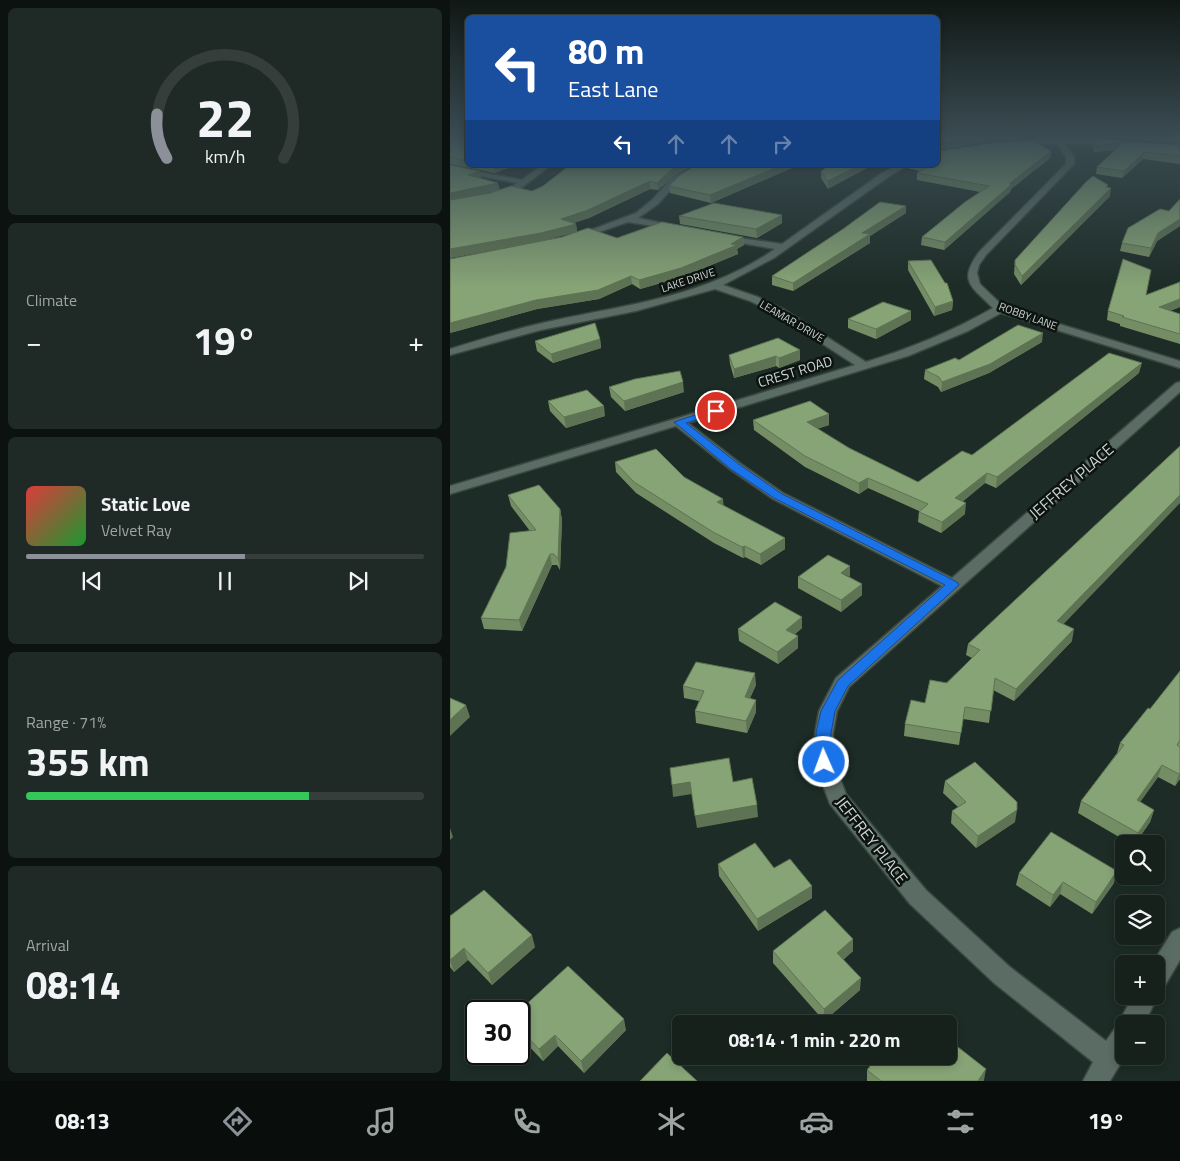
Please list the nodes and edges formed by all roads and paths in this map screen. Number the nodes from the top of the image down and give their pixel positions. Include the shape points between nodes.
1 (517, 186) edge
2 (669, 186) edge
3 (869, 186) edge
4 (1048, 186) edge
5 (491, 197) edge
6 (628, 219) junction
7 (679, 229) edge
8 (717, 236) edge
9 (563, 240) edge
10 (782, 247) junction
11 (715, 286) junction
12 (1000, 308) junction
13 (450, 352) edge
14 (865, 366) junction
15 (1180, 366) edge
16 (1180, 386) edge
17 (679, 422) junction
18 (450, 490) edge
19 (953, 585) junction
20 (1180, 939) edge
21 (1165, 964) edge
22 (1115, 1049) edge
23 (1109, 1059) junction
24 (1096, 1081) edge

1 - 5 street
2 - 6 street via 647,210
3 - 10 street, LAKE DRIVE
4 - 12 street, ROBBY LANE via 974,265 975,285
6 - 7 street
6 - 9 street
8 - 10 street
10 - 11 street, LAKE DRIVE
11 - 13 street, LAKE DRIVE via 636,308 539,327
11 - 14 street, LEAMAR DRIVE via 780,311
12 - 14 street, CREST ROAD via 939,340
12 - 15 street, ROBBY LANE
14 - 17 street, CREST ROAD
16 - 19 street, JEFFREY PLACE
17 - 18 street, CREST ROAD
17 - 19 street via 778,496
19 - 23 street, JEFFREY PLACE via 842,683 828,711 824,762 837,798 918,897 1002,975
20 - 21 street
22 - 23 street
23 - 24 street

